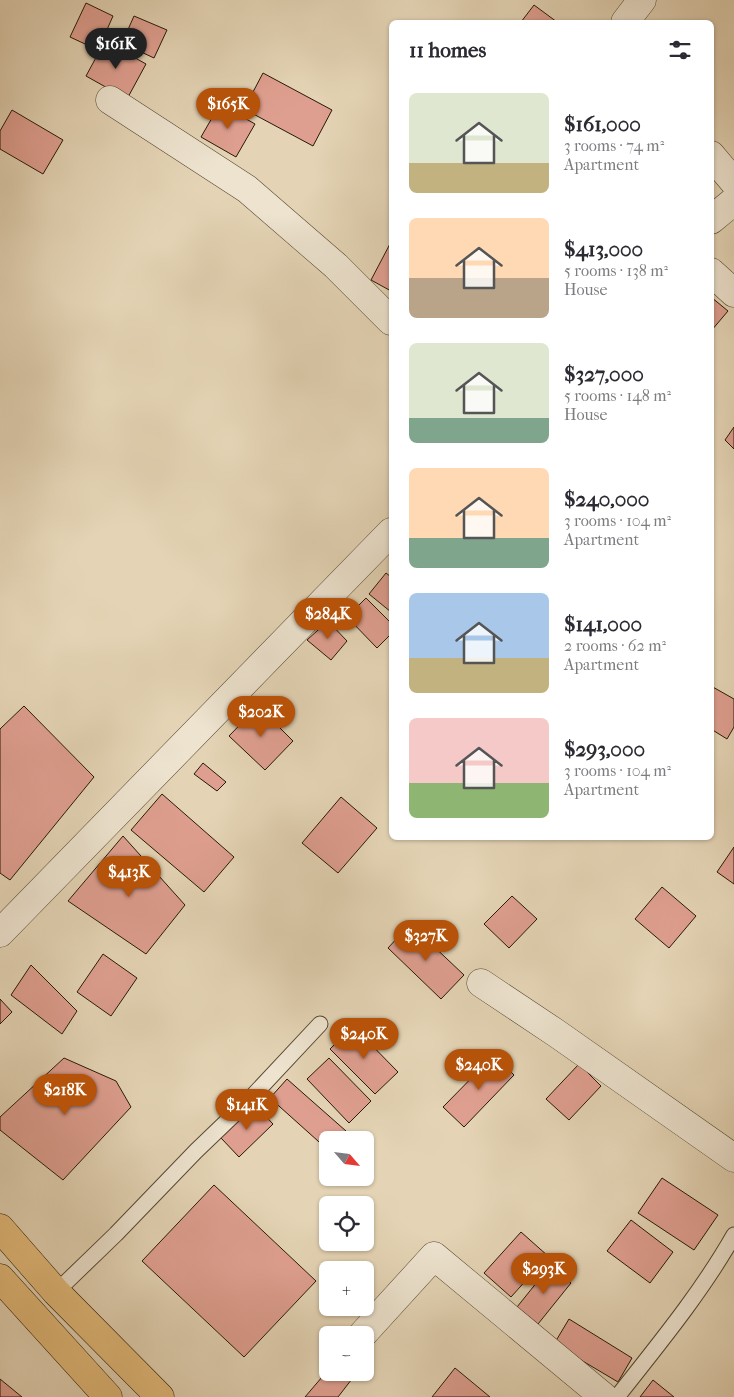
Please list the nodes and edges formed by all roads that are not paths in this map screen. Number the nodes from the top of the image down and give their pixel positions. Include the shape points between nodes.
1 (642, 0) edge
2 (627, 20) edge
3 (110, 100) dead end
4 (714, 159) edge
5 (734, 182) edge
6 (734, 201) edge
7 (714, 218) edge
8 (714, 275) edge
9 (734, 293) edge
10 (389, 319) edge
11 (389, 534) edge
12 (0, 933) edge
13 (481, 983) dead end
14 (320, 1024) dead end
15 (734, 1158) edge
16 (0, 1228) edge
17 (734, 1235) edge
18 (0, 1278) edge
19 (56, 1292) junction
20 (370, 1326) edge
21 (108, 1397) edge
22 (160, 1397) edge
23 (604, 1397) edge
24 (618, 1397) edge

1 - 2 street
3 - 10 street via 246,189 336,266
4 - 5 street
6 - 7 street
8 - 9 street
11 - 12 street
13 - 15 street
14 - 19 lane
16 - 19 highway
17 - 24 lane via 672,1326
18 - 21 highway
19 - 22 highway
20 - 23 street via 434,1256

